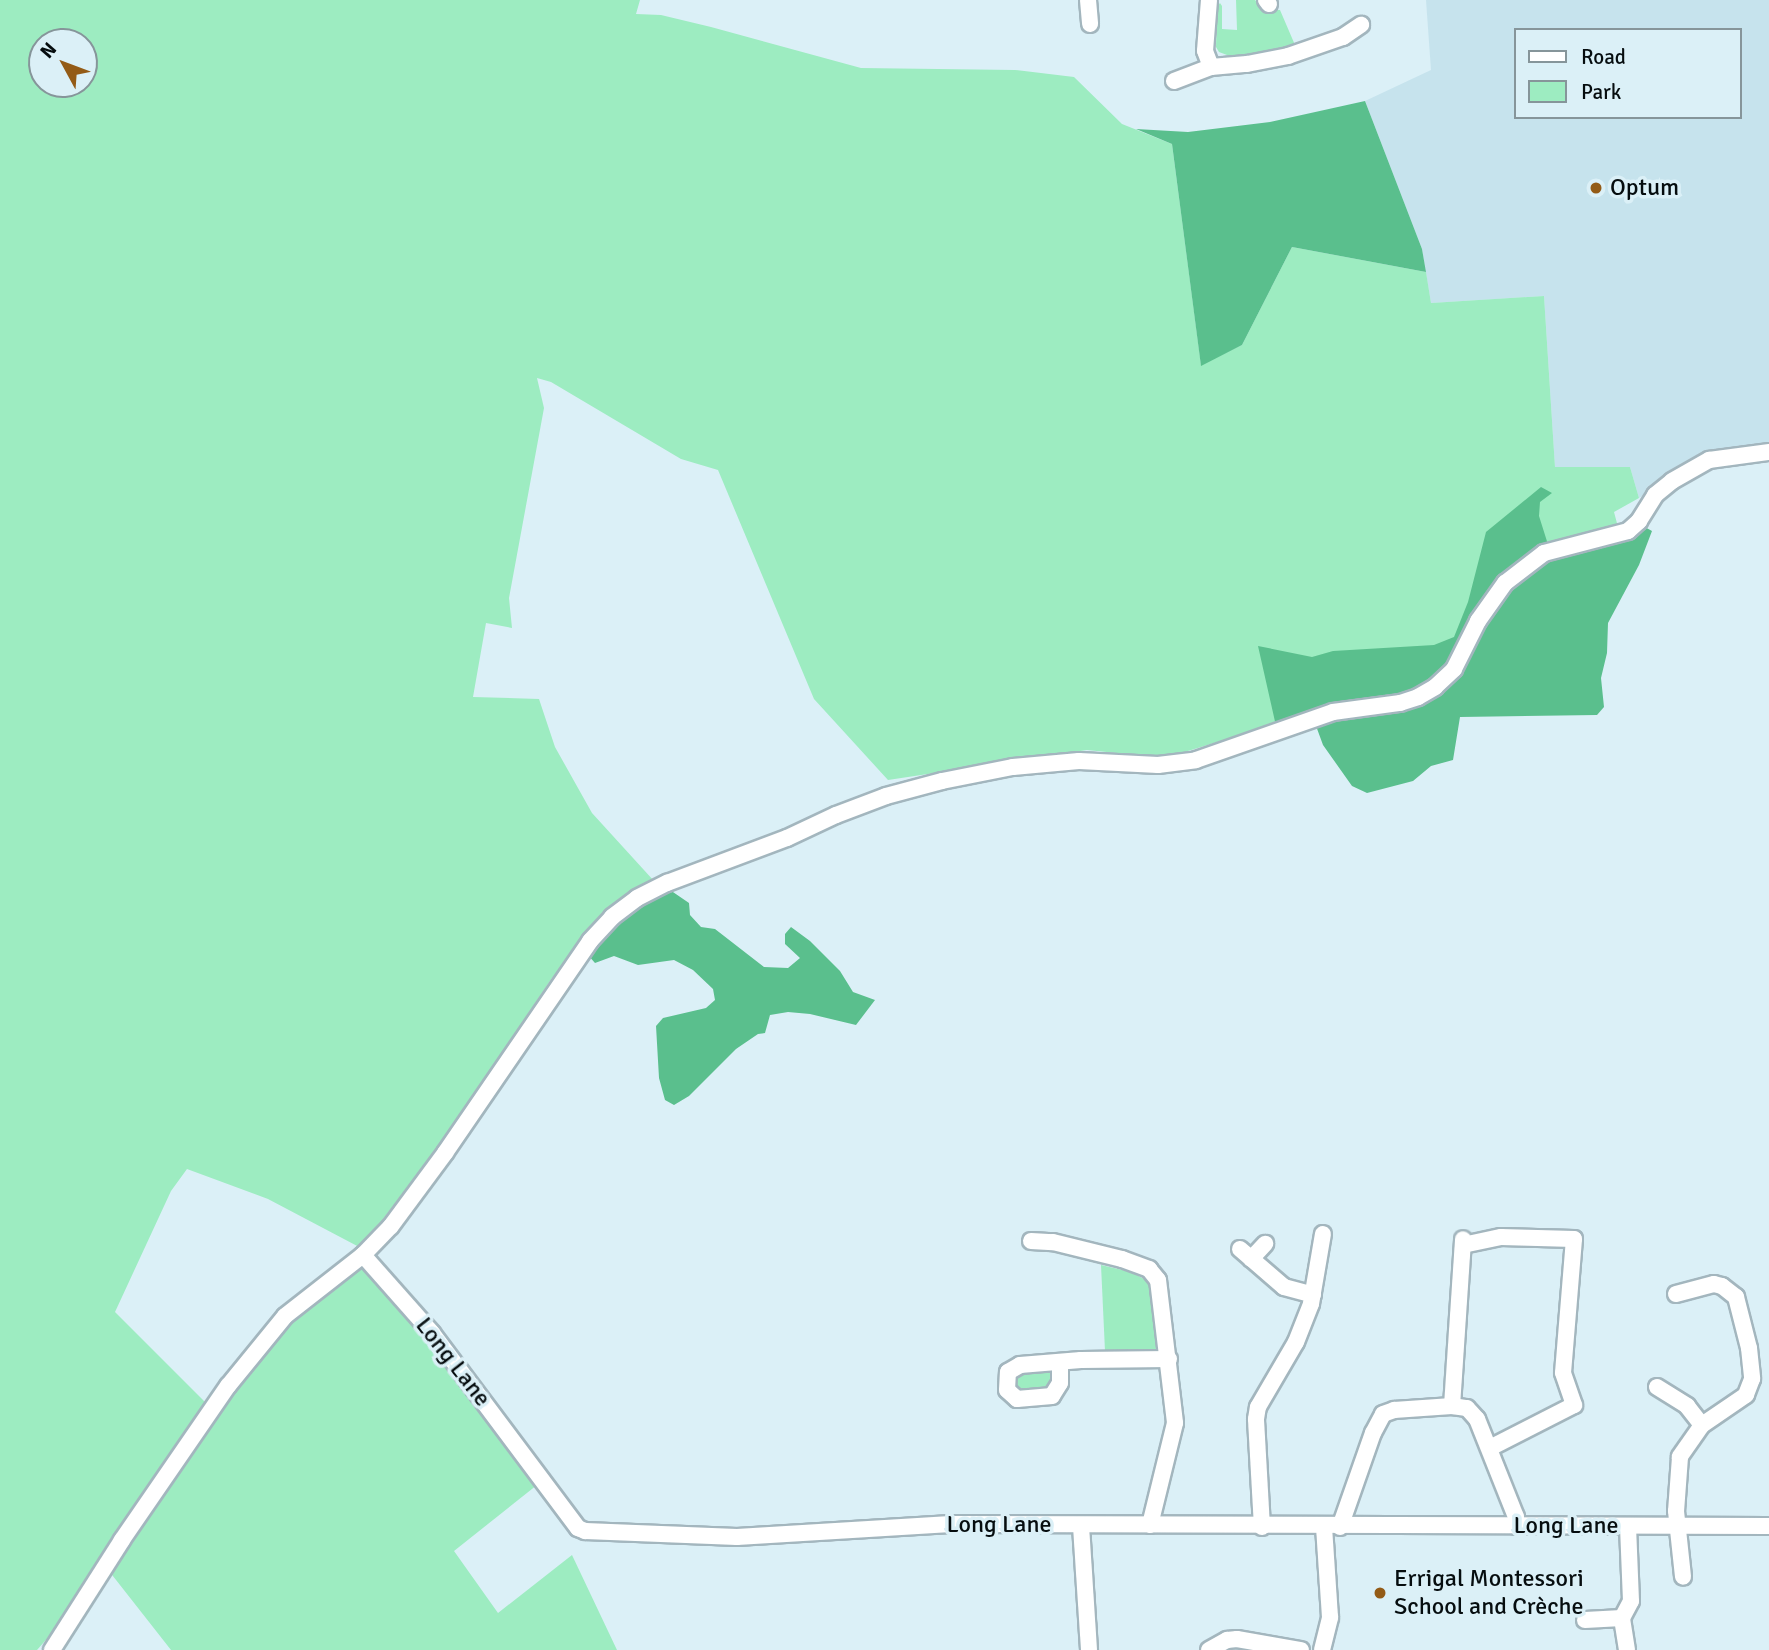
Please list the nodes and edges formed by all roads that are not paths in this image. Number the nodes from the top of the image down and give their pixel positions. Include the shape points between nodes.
1 (1088, 0) edge
2 (1209, 0) edge
3 (1090, 24) dead end
4 (1361, 25) dead end
5 (1211, 67) junction
6 (1174, 81) dead end
7 (1769, 452) edge
8 (1323, 1234) dead end
9 (1031, 1241) dead end
10 (1265, 1244) dead end
11 (363, 1255) junction
12 (1676, 1294) dead end
13 (1313, 1295) junction
14 (1169, 1359) junction
15 (1060, 1362) dead end
16 (1657, 1387) dead end
17 (1452, 1406) junction
18 (1702, 1425) junction
19 (1490, 1448) junction
20 (1150, 1525) junction
21 (1081, 1526) junction
22 (1516, 1526) junction
23 (1628, 1526) junction
24 (1262, 1527) junction
25 (1332, 1527) junction
26 (1677, 1527) junction
27 (1768, 1530) edge
28 (1683, 1577) dead end
29 (1622, 1619) junction
30 (1585, 1620) dead end
31 (52, 1650) edge
32 (1088, 1650) edge
33 (1209, 1650) edge
34 (1301, 1650) edge
35 (1322, 1650) edge
36 (1627, 1650) edge

1 - 3 street
2 - 5 street via 1205,51
4 - 5 street via 1343,37 1288,56
5 - 6 street
7 - 11 street via 1709,460 1664,488 1628,531 1544,554 1490,601 1454,668 1418,697 1333,712 1196,760 1158,765 1079,761 942,781 863,805 653,889 612,917 590,941 418,1191
8 - 13 street
9 - 14 street via 1085,1249 1149,1269 1162,1290
10 - 13 street via 1246,1254 1284,1287
11 - 21 street, Long Lane via 432,1333 584,1531 737,1536 938,1524
11 - 31 street via 285,1316 246,1363 122,1540
12 - 18 street via 1705,1285 1722,1286 1740,1309 1749,1348 1752,1379 1746,1395
13 - 24 street via 1296,1342 1255,1419
14 - 15 street
14 - 20 street via 1175,1431
16 - 18 street via 1687,1406
17 - 19 street via 1474,1414
17 - 19 street via 1463,1242 1501,1237 1574,1240 1563,1373 1578,1409
17 - 25 street via 1383,1414
18 - 26 street via 1678,1465
19 - 22 street
20 - 21 street, Long Lane
20 - 24 street, Long Lane
21 - 32 street
22 - 23 street, Long Lane
22 - 25 street, Long Lane
23 - 26 street, Long Lane
23 - 29 street via 1631,1601
24 - 25 street, Long Lane
25 - 35 street via 1330,1617
26 - 27 street, Long Lane
26 - 28 street
29 - 30 street
29 - 36 street
33 - 34 street via 1237,1639

